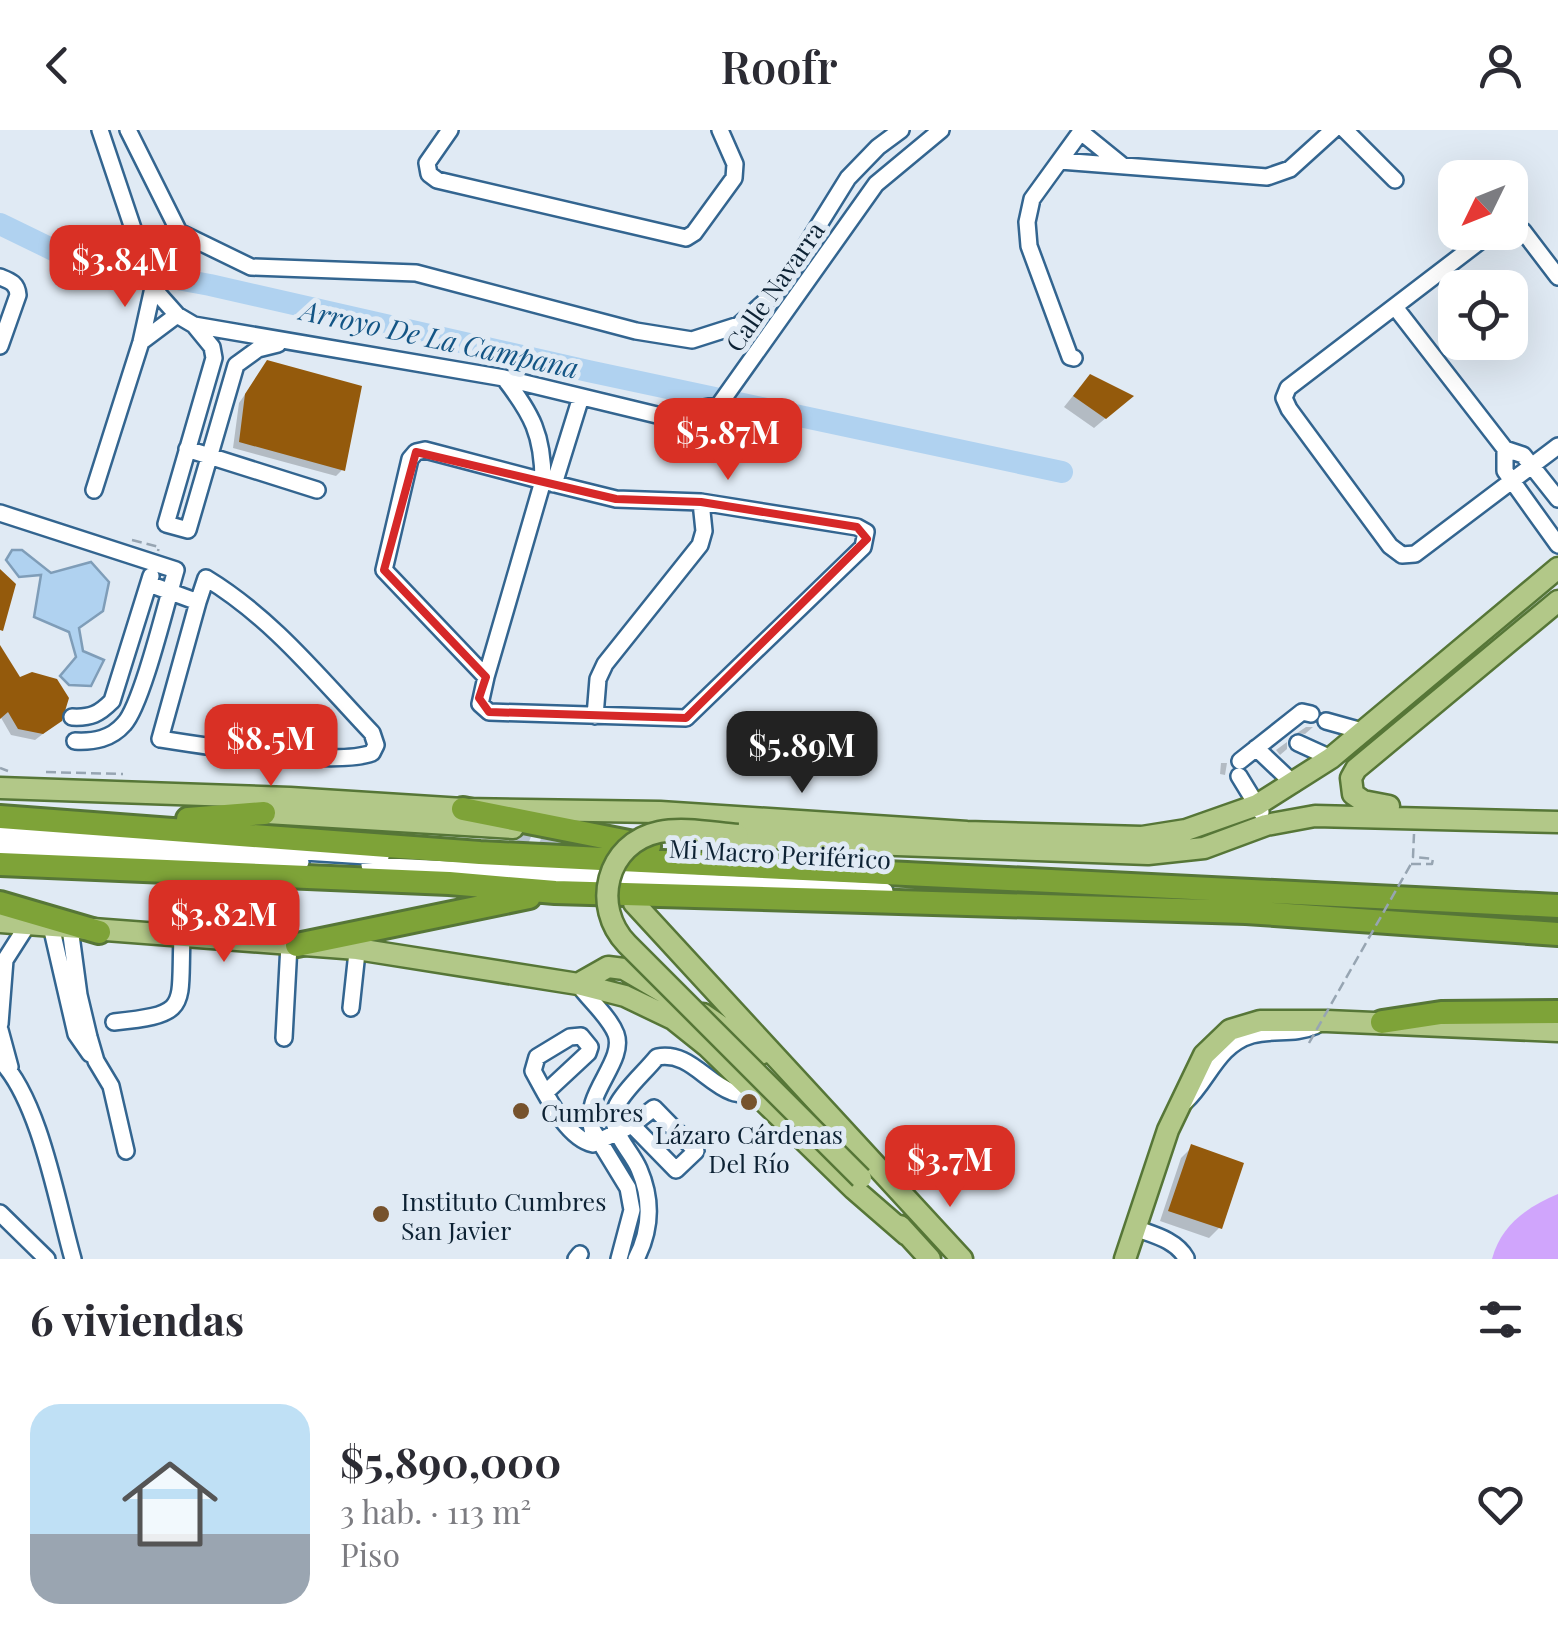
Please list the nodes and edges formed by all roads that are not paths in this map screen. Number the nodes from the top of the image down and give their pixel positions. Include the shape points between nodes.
1 (103, 130) edge
2 (450, 130) edge
3 (720, 130) edge
4 (901, 130) edge
5 (941, 130) edge
6 (1333, 130) edge
7 (1345, 130) edge
8 (1082, 131) edge
9 (131, 137) edge
10 (1060, 161) junction
11 (1123, 166) junction
12 (1395, 180) dead end
13 (1528, 236) edge
14 (1469, 250) edge
15 (0, 276) edge
16 (1558, 277) edge
17 (150, 278) junction
18 (1395, 307) junction
19 (177, 315) junction
20 (739, 325) junction
21 (194, 326) junction
22 (141, 342) junction
23 (286, 344) junction
24 (0, 346) edge
25 (762, 346) junction
26 (1074, 358) dead end
27 (504, 378) junction
28 (581, 397) junction
29 (1558, 446) edge
30 (1504, 449) junction
31 (187, 450) junction
32 (211, 457) junction
33 (1534, 465) junction
34 (1511, 481) junction
35 (549, 482) junction
36 (94, 490) dead end
37 (317, 490) dead end
38 (1558, 500) edge
39 (701, 502) junction
40 (0, 512) edge
41 (1556, 536) edge
42 (155, 562) junction
43 (1558, 568) edge
44 (149, 584) junction
45 (170, 592) junction
46 (1558, 600) edge
47 (198, 602) junction
48 (486, 677) junction
49 (119, 684) junction
50 (139, 691) junction
51 (170, 702) junction
52 (595, 716) junction
53 (72, 717) dead end
54 (1362, 731) junction
55 (75, 741) dead end
56 (1298, 743) dead end
57 (1256, 748) junction
58 (1330, 758) junction
59 (14, 780) edge
60 (1294, 784) junction
61 (1258, 804) junction
62 (463, 810) junction
63 (264, 813) junction
64 (0, 817) edge
65 (1470, 819) junction
66 (62, 820) junction
67 (1558, 822) edge
68 (1266, 825) junction
69 (513, 828) tunnel mouth
70 (0, 832) edge
71 (0, 847) edge
72 (0, 864) edge
73 (756, 867) junction
74 (555, 892) junction
75 (0, 903) edge
76 (634, 903) dead end
77 (1558, 906) edge
78 (1558, 916) edge
79 (0, 922) edge
80 (28, 924) junction
81 (1558, 924) edge
82 (60, 927) junction
83 (99, 932) junction
84 (1514, 932) junction
85 (1558, 934) edge
86 (182, 937) junction
87 (358, 940) junction
88 (293, 945) junction
89 (1558, 947) edge
90 (1, 978) edge
91 (578, 984) junction
92 (352, 1008) dead end
93 (1558, 1012) edge
94 (114, 1022) dead end
95 (1382, 1022) junction
96 (0, 1027) edge
97 (1558, 1031) edge
98 (284, 1038) dead end
99 (5, 1066) edge
100 (795, 1079) junction
101 (546, 1093) dead end
102 (758, 1094) junction
103 (590, 1108) junction
104 (562, 1117) junction
105 (632, 1125) dead end
106 (616, 1132) junction
107 (600, 1142) junction
108 (126, 1151) dead end
109 (0, 1213) edge
110 (907, 1234) junction
111 (1131, 1242) edge
112 (1185, 1258) edge
113 (47, 1259) edge
114 (73, 1259) edge
115 (620, 1259) edge
116 (636, 1259) edge
117 (930, 1259) edge
118 (962, 1259) edge

1 - 9 street via 120,164 131,157
1 - 17 street, Calle Navarra
2 - 3 street via 427,164 437,180 686,238 734,178
4 - 20 street, Calle Navarra via 848,178 779,289
5 - 25 street, Calle Navarra via 876,184
6 - 11 street via 1276,176
7 - 12 street
8 - 10 street
8 - 11 street
9 - 20 street, Calle Navarra via 179,232 251,267 416,272 692,340
10 - 11 street
10 - 26 street via 1032,199 1027,233
13 - 16 street
14 - 18 street
15 - 24 street via 18,287
17 - 19 street, Calle Navarra
17 - 22 street
18 - 30 street
18 - 34 street via 1288,388 1289,409 1402,555 1415,554
19 - 21 street, Calle Navarra
19 - 22 street
20 - 25 street via 752,320 763,326
21 - 23 street, Calle Navarra
21 - 31 street via 214,358
22 - 36 street
23 - 27 street, Calle Navarra
23 - 32 street via 258,348 236,365
25 - 28 street, Calle Navarra via 723,400 661,416
27 - 28 street, Calle Navarra
27 - 35 street via 538,428
28 - 35 street
29 - 33 street
30 - 33 street
30 - 34 street
31 - 32 street
31 - 32 street via 166,524 188,530
32 - 37 street
33 - 34 street
33 - 38 street
34 - 41 street
35 - 39 street via 616,500
35 - 48 street
35 - 48 street via 425,450 410,459 384,570
39 - 52 street via 700,545 605,664
39 - 52 street via 857,527 867,539 686,718
40 - 42 street
42 - 44 street
42 - 45 street via 176,570
43 - 54 main road
44 - 45 street
44 - 49 street
45 - 47 street
45 - 50 street
46 - 65 main road via 1350,778 1353,794 1363,801
47 - 51 street
47 - 51 street via 206,578 240,598 304,658 376,745 360,758 160,739
48 - 52 street via 480,704 489,712
49 - 50 street
49 - 53 street via 100,713
50 - 51 street
50 - 55 street via 132,713 111,736
54 - 57 street via 1302,712
54 - 58 main road
56 - 58 street
57 - 60 street
57 - 61 street via 1239,768
58 - 60 main road
59 - 62 main road
59 - 63 main road via 80,797
60 - 61 main road
61 - 62 main road via 1186,830 1142,837 660,812
61 - 68 street
62 - 73 highway
63 - 66 highway
63 - 69 main road
64 - 66 highway
65 - 67 main road
65 - 68 main road via 1315,816
66 - 73 highway via 480,854
68 - 110 main road, bridge via 1204,848 1148,854 668,831 641,838 620,855 606,896 620,936 862,1178
70 - 78 street, Mi Macro Periférico via 461,862
71 - 81 street, Mi Macro Periférico
72 - 74 highway
73 - 77 highway
74 - 84 highway via 1246,912
74 - 87 highway
75 - 83 highway
76 - 100 main road
79 - 80 main road
80 - 82 main road
80 - 90 street
82 - 83 main road
82 - 108 street via 76,1034 111,1086
83 - 86 main road
84 - 85 highway
84 - 89 highway
86 - 88 main road
86 - 94 street via 174,1006 157,1018
87 - 88 highway
87 - 91 main road
87 - 92 street
88 - 98 street
90 - 96 street
91 - 100 main road via 608,966 624,970 716,1022
91 - 102 main road via 673,1019
91 - 103 street via 609,1022 618,1047
93 - 95 highway via 1441,1013
95 - 97 main road
95 - 111 main road via 1260,1021 1230,1030 1204,1055 1178,1108
96 - 99 street
99 - 114 street via 30,1106
100 - 118 main road
101 - 104 street
102 - 106 street via 734,1093 680,1058 657,1057 617,1105
102 - 110 main road
103 - 104 street
103 - 107 street
104 - 107 street via 586,1144
105 - 106 street
106 - 107 street
106 - 116 street via 638,1168 650,1208
107 - 115 street via 628,1188 632,1210
109 - 113 street
110 - 117 main road
111 - 112 street

